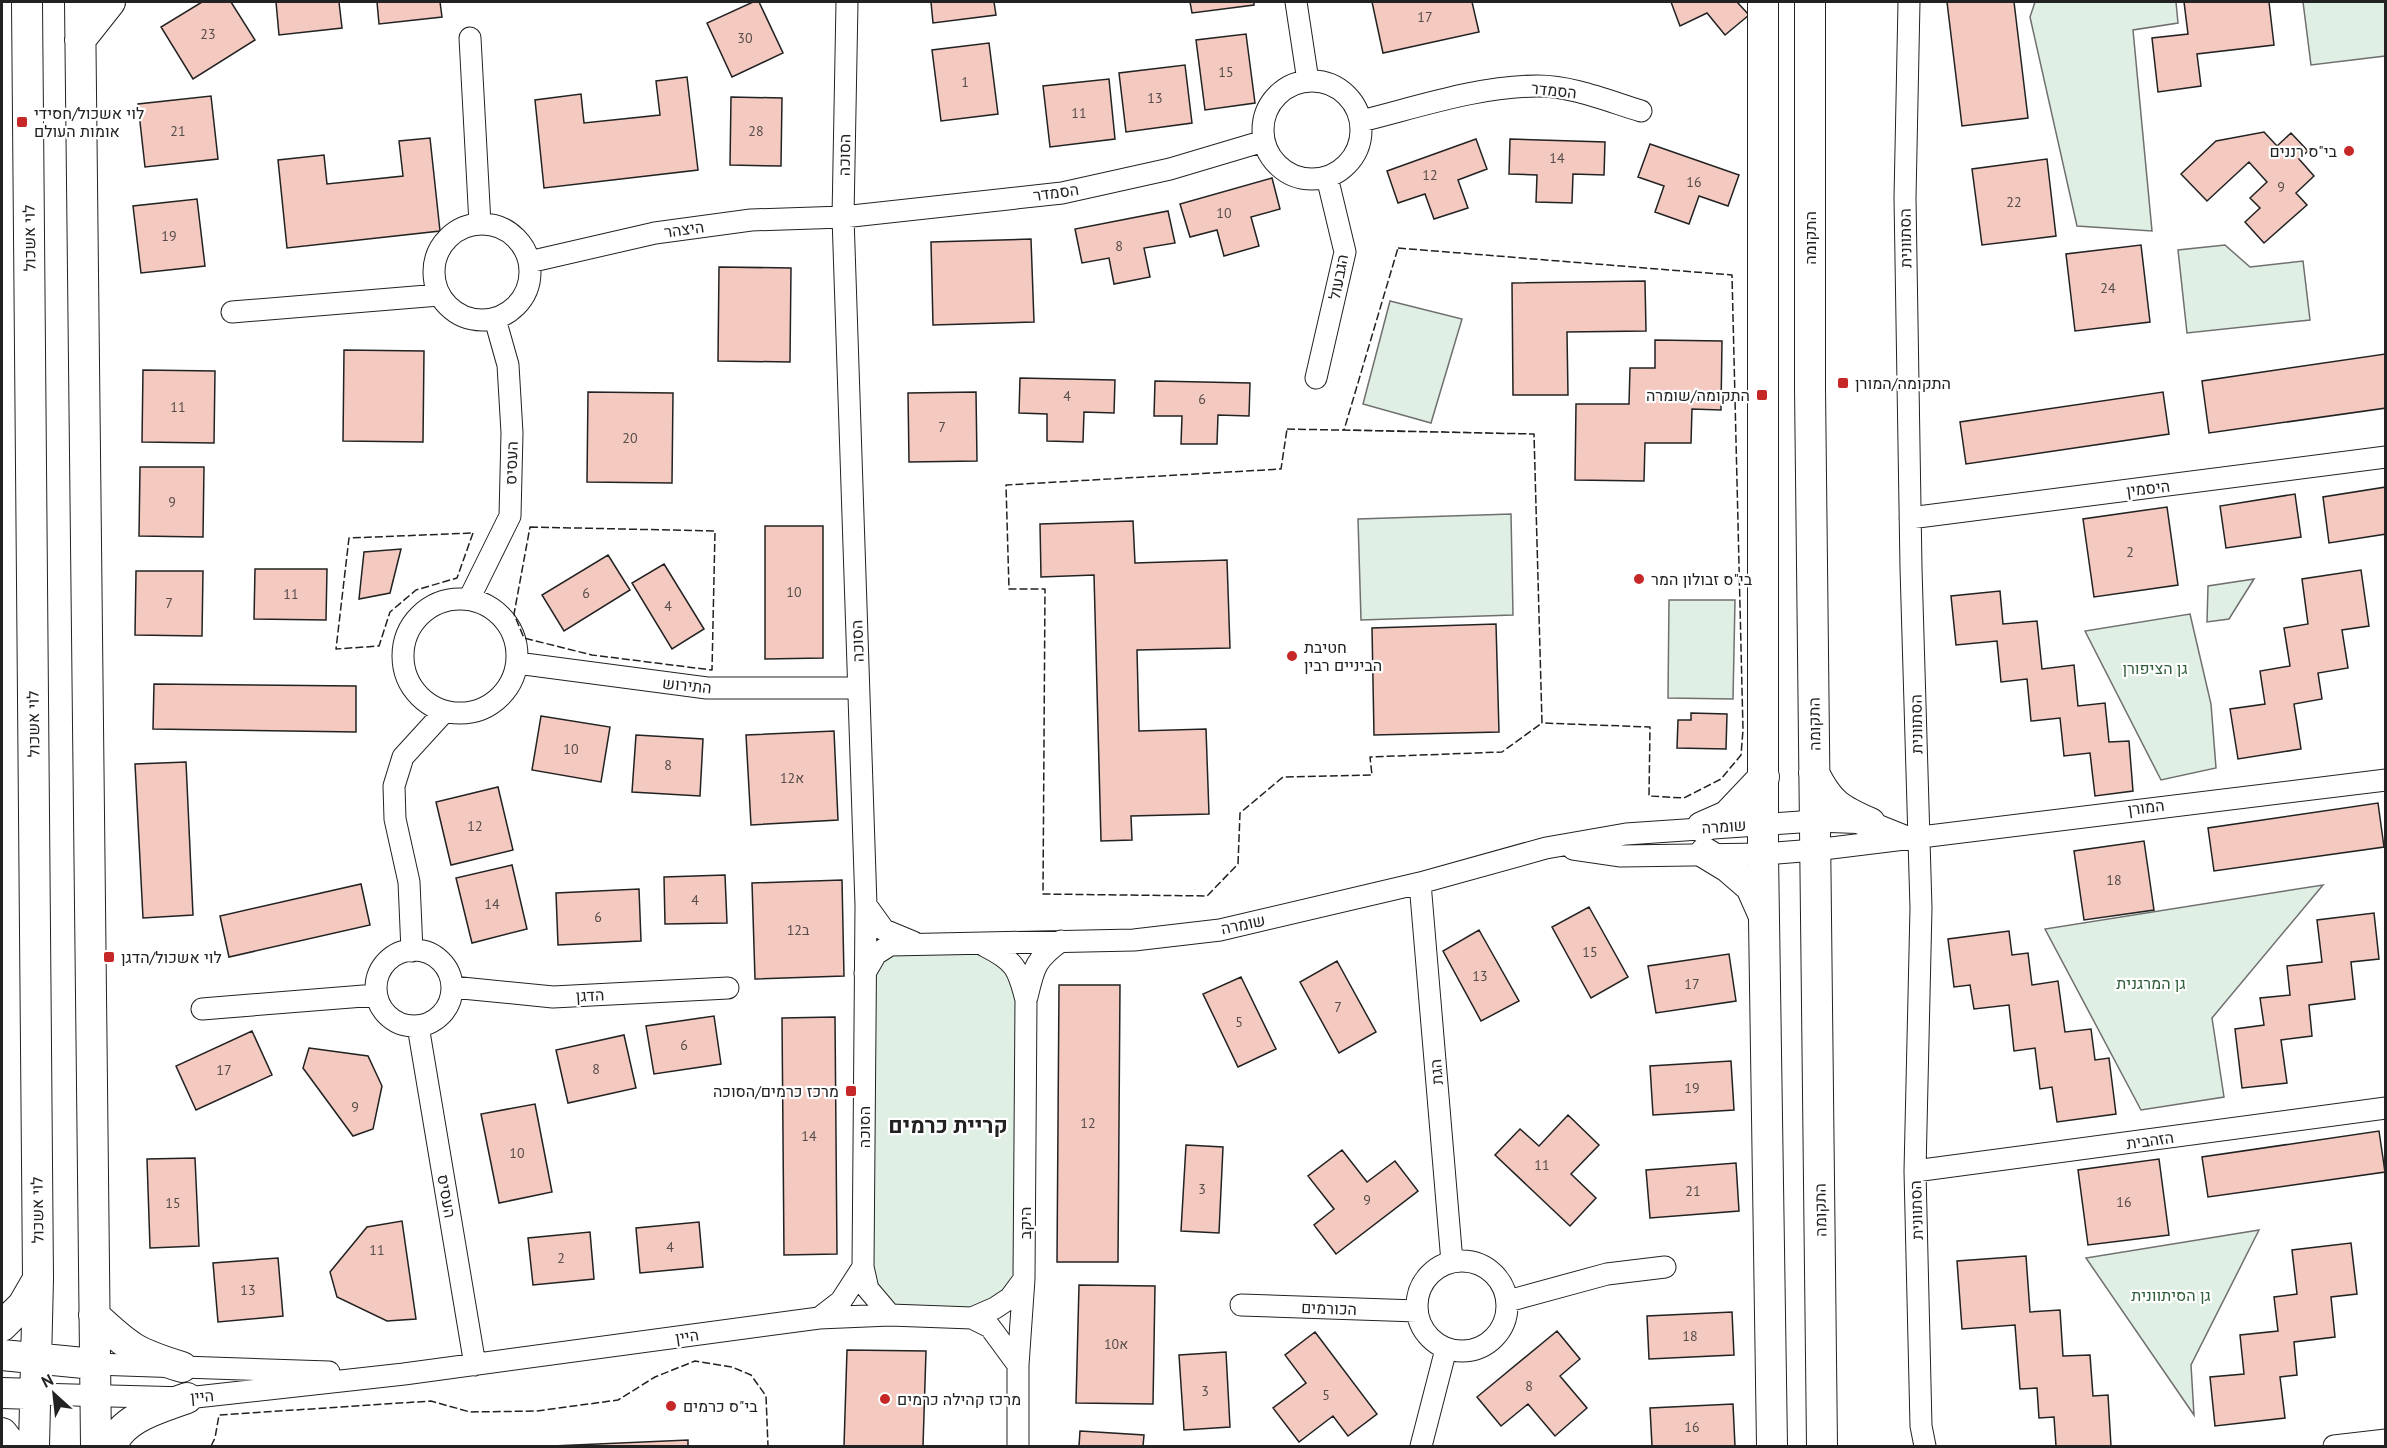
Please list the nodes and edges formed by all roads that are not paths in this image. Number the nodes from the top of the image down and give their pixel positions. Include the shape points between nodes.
1 (27, 2) edge
2 (80, 2) edge
3 (110, 2) edge
4 (1296, 2) edge
5 (1764, 2) edge
6 (1810, 2) edge
7 (1909, 2) edge
8 (846, 6) edge
9 (470, 38) dead end
10 (80, 40) junction
11 (1308, 81) junction
12 (1641, 111) dead end
13 (1361, 121) junction
14 (1264, 141) junction
15 (1327, 177) junction
16 (843, 217) junction
17 (480, 224) junction
18 (529, 262) junction
19 (439, 295) junction
20 (232, 312) dead end
21 (495, 319) junction
22 (1316, 378) dead end
23 (2385, 457) edge
24 (1910, 518) junction
25 (469, 599) junction
26 (517, 663) junction
27 (858, 688) junction
28 (445, 711) junction
29 (1814, 773) junction
30 (1764, 777) junction
31 (2385, 780) edge
32 (1763, 823) junction
33 (1870, 823) junction
34 (1815, 835) junction
35 (1913, 836) junction
36 (1704, 840) junction
37 (1763, 854) junction
38 (1420, 883) junction
39 (866, 905) junction
40 (1764, 917) junction
41 (1061, 941) junction
42 (915, 943) junction
43 (982, 944) junction
44 (412, 951) junction
45 (865, 973) junction
46 (452, 987) junction
47 (728, 988) dead end
48 (376, 995) junction
49 (1026, 1000) junction
50 (202, 1008) dead end
51 (418, 1026) junction
52 (2385, 1108) edge
53 (1915, 1171) junction
54 (1452, 1262) junction
55 (863, 1267) junction
56 (1665, 1268) dead end
57 (1024, 1279) junction
58 (38, 1280) junction
59 (1508, 1301) junction
60 (1241, 1305) dead end
61 (1417, 1311) junction
62 (94, 1315) junction
63 (890, 1315) junction
64 (819, 1318) junction
65 (972, 1318) junction
66 (2, 1326) edge
67 (1446, 1349) junction
68 (2, 1355) edge
69 (36, 1358) junction
70 (94, 1364) junction
71 (475, 1365) junction
72 (1018, 1365) junction
73 (182, 1367) junction
74 (404, 1374) junction
75 (2, 1393) edge
76 (35, 1394) junction
77 (95, 1396) junction
78 (187, 1398) junction
79 (2, 1433) edge
80 (2385, 1440) edge
81 (12, 1446) edge
82 (34, 1446) edge
83 (96, 1446) edge
84 (112, 1446) edge
85 (1018, 1446) edge
86 (1421, 1446) edge
87 (1772, 1446) edge
88 (1822, 1446) edge
89 (1925, 1446) edge
90 (2334, 1446) edge

1 - 58 street, לוי אשכול
2 - 10 street
3 - 10 street
4 - 11 street
5 - 30 street
6 - 29 street, התקומה
7 - 24 street, הסתוונית via 1905,198
8 - 16 street, הסוכה
9 - 17 street
10 - 62 street
11 - 13 street via 1341,89
11 - 14 street via 1292,85 1268,108 1263,124
12 - 13 street, הסמדר via 1590,94 1538,86 1477,93
13 - 15 street via 1362,135 1350,161
14 - 15 street via 1281,168 1295,176
14 - 16 street, הסמדר via 1170,169 1062,193
15 - 22 street, הגבעול via 1345,252
16 - 18 street, היצהר via 751,220 655,233
16 - 27 street, הסוכה
17 - 18 street via 493,225 517,238
17 - 19 street via 464,227 439,248 434,264
18 - 21 street via 530,276 523,297 508,313
19 - 20 street
19 - 21 street via 457,314 469,319
21 - 25 street, העסיס via 508,365 512,433 510,516
23 - 24 street, היסמין
24 - 35 street, הסתוונית
25 - 26 street via 486,604 511,628
25 - 28 street via 449,599 431,606 416,618 406,634 402,653 413,690 427,703
26 - 27 street, התירוש via 706,688
26 - 28 street via 500,697 483,708 464,713
27 - 39 street, הסוכה
28 - 44 street via 403,757 394,786 395,819 409,882
29 - 33 street via 1825,796
29 - 34 street, התקומה
30 - 32 street
30 - 36 street
31 - 35 street, המורן
32 - 34 street, שומרה
32 - 36 street, שומרה
32 - 37 street
33 - 34 street, המורן
33 - 35 street, המורן
34 - 35 street, המורן
34 - 37 street, שומרה
34 - 88 street, התקומה
35 - 53 street, הסתוונית via 1921,908
36 - 37 street, שומרה
36 - 38 street, שומרה via 1626,834 1546,848
36 - 40 street via 1751,887
37 - 40 street
38 - 41 street, שומרה via 1220,930 1134,939
38 - 54 street, הגת
39 - 42 street, שומרה via 884,930
39 - 45 street, הסוכה
40 - 87 street
41 - 43 street, שומרה
41 - 49 street, היקב via 1041,955
42 - 43 street, שומרה
42 - 45 street, שומרה via 890,945 876,954
43 - 49 street, היקב via 1008,957 1019,973
44 - 46 street via 440,960
44 - 48 street via 399,953 385,965
45 - 55 street, הסוכה
46 - 47 street, הדגן via 553,997
46 - 51 street via 439,1018
48 - 50 street
48 - 51 street via 391,1019
49 - 57 street, היקב
51 - 71 street, העסיס
52 - 53 street, הזהבית
53 - 89 street, הסתוונית via 1921,1426
54 - 59 street via 1482,1265 1503,1286
54 - 61 street via 1425,1280 1417,1298
55 - 63 street, הסוכה via 868,1289
55 - 64 street via 841,1301
56 - 59 street via 1607,1274
57 - 65 street, היין via 1010,1298
57 - 72 street, היקב
58 - 66 street via 23,1305
58 - 69 street, לוי אשכול
59 - 67 street via 1501,1331 1490,1342 1461,1352
60 - 61 street, הכורמים
61 - 67 street via 1426,1334
62 - 70 street
62 - 73 street via 127,1346
63 - 64 street, היין
63 - 65 street, היין
64 - 71 street, היין
65 - 72 street via 990,1327
67 - 86 street
68 - 69 street
69 - 70 street
69 - 76 street, לוי אשכול
70 - 73 street, היין
70 - 77 street
71 - 74 street, היין
72 - 85 street, היקב
73 - 74 street, היין
74 - 78 street, היין
75 - 76 street
76 - 77 street, היין
76 - 82 street, לוי אשכול
77 - 78 street, היין
77 - 83 street
78 - 84 street via 130,1422
79 - 81 street
80 - 90 street

